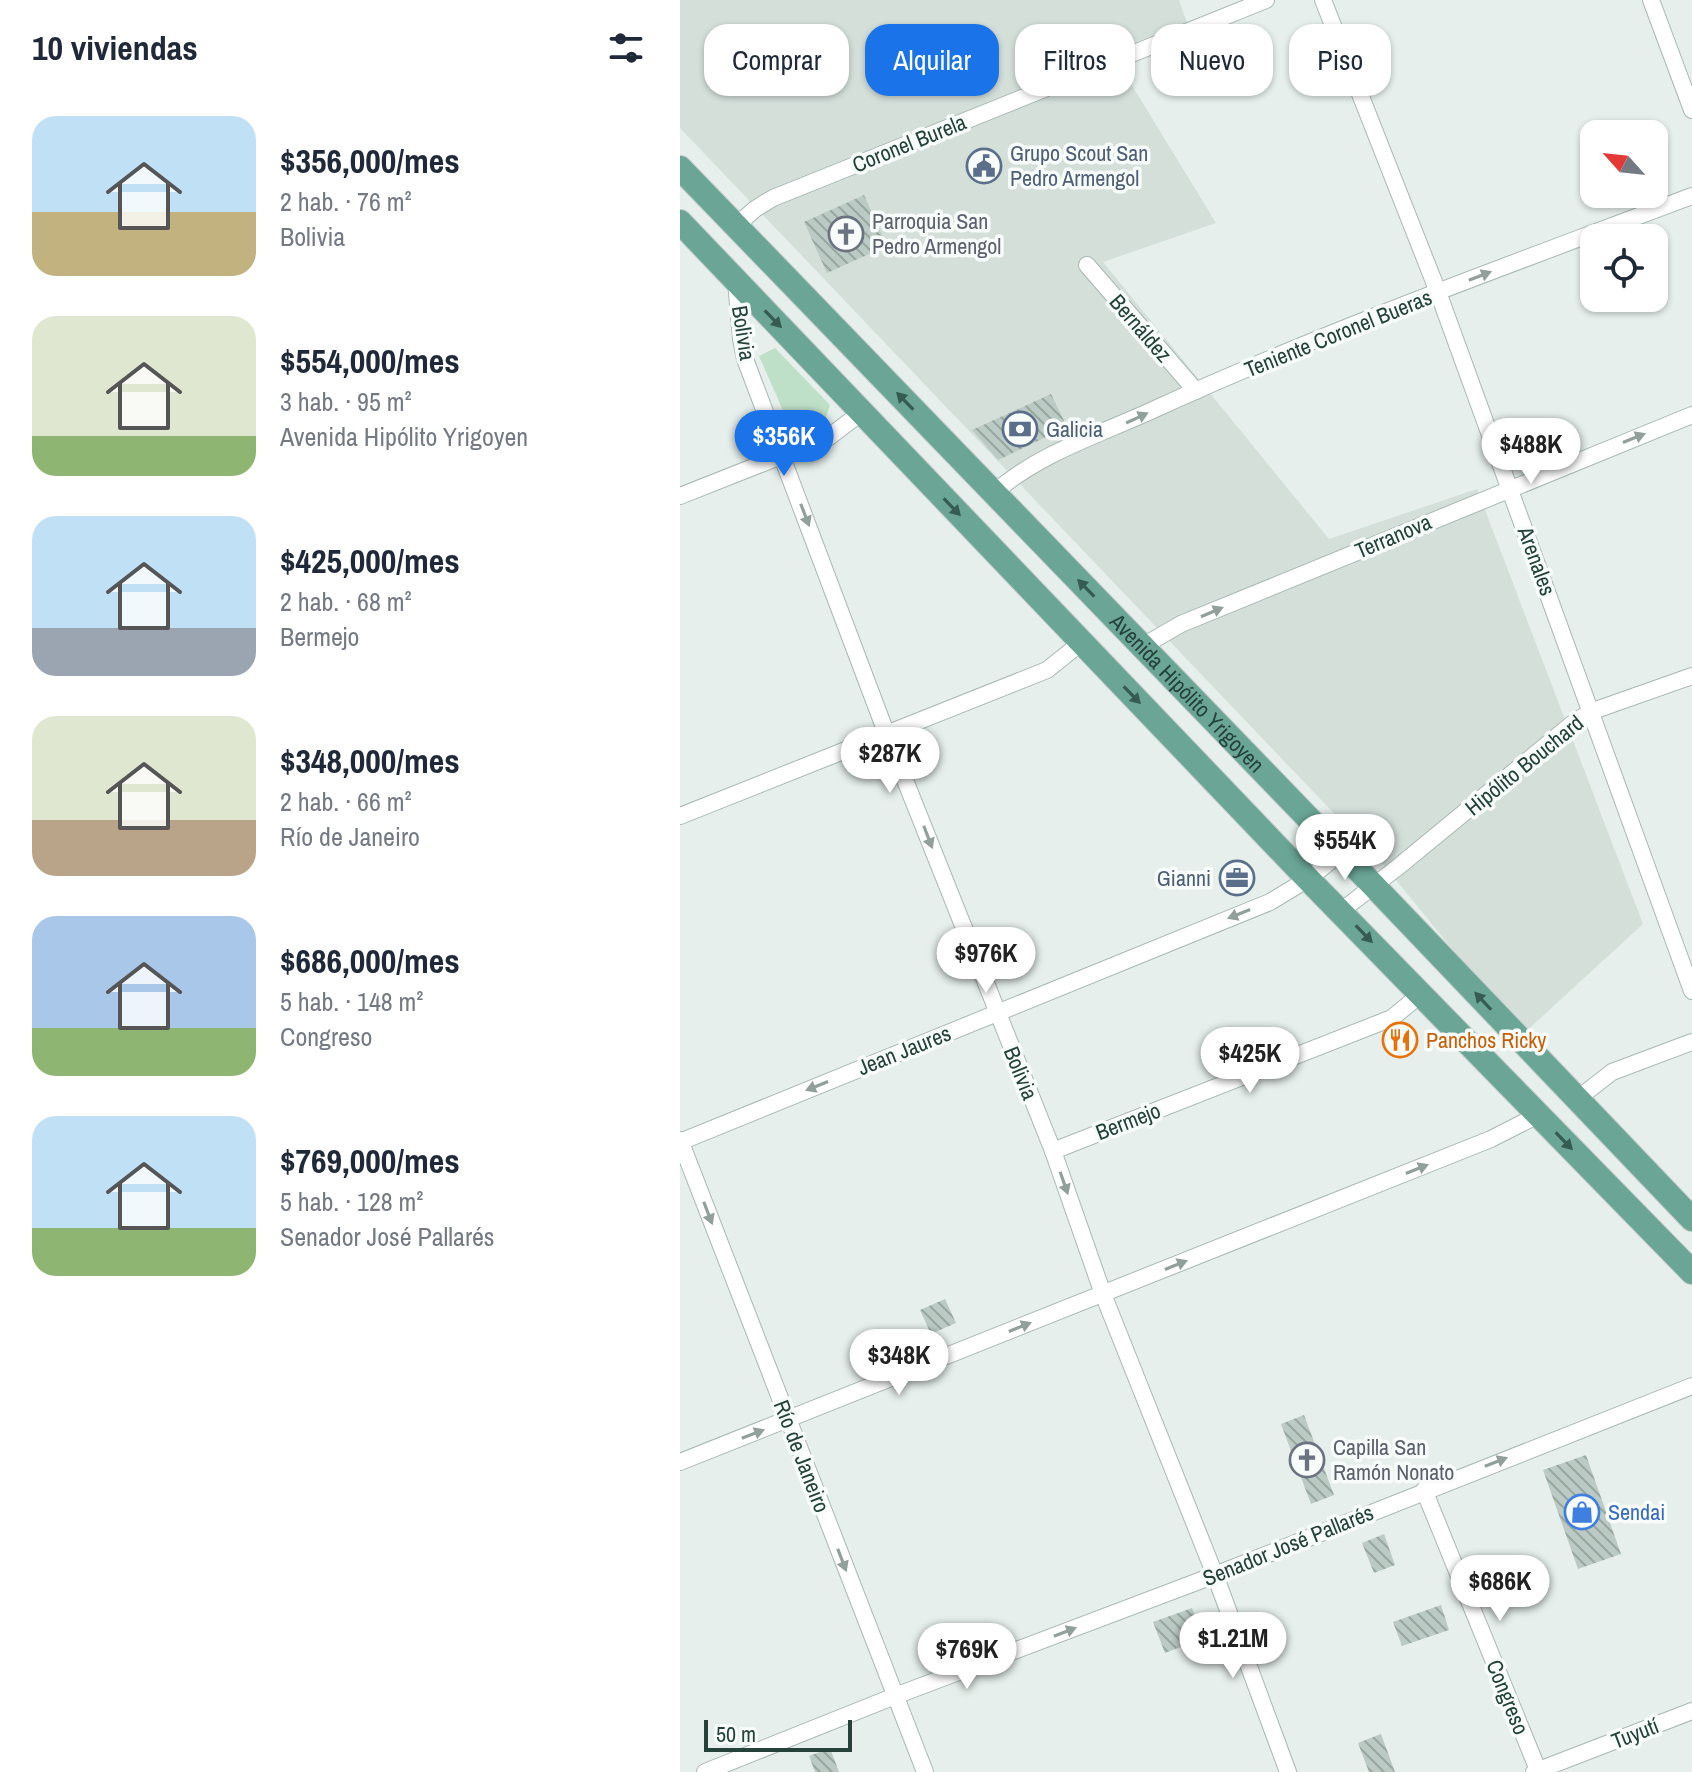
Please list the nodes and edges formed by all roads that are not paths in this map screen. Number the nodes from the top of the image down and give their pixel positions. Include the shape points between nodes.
1 (1266, 0) edge
2 (1323, 0) edge
3 (1651, 0) edge
4 (1692, 110) edge
5 (680, 168) edge
6 (1692, 196) edge
7 (680, 222) edge
8 (736, 226) junction
9 (1087, 265) dead end
10 (736, 281) junction
11 (1438, 292) junction
12 (1196, 391) junction
13 (862, 412) junction
14 (1692, 415) edge
15 (783, 456) junction
16 (1511, 487) junction
17 (994, 493) junction
18 (680, 496) edge
19 (1082, 642) junction
20 (1143, 646) junction
21 (1692, 676) edge
22 (1590, 712) junction
23 (887, 735) junction
24 (680, 816) edge
25 (1342, 852) junction
26 (1308, 879) junction
27 (1373, 885) junction
28 (1341, 911) junction
29 (1692, 991) edge
30 (1421, 994) junction
31 (997, 1012) junction
32 (1692, 1042) edge
33 (1576, 1100) junction
34 (1538, 1115) junction
35 (680, 1141) edge
36 (1053, 1151) junction
37 (1692, 1219) edge
38 (1692, 1272) edge
39 (1103, 1294) junction
40 (1692, 1386) edge
41 (788, 1420) junction
42 (680, 1462) edge
43 (1424, 1490) junction
44 (1215, 1575) junction
45 (895, 1696) junction
46 (1692, 1711) edge
47 (1536, 1771) edge
48 (705, 1772) edge
49 (925, 1772) edge
50 (1288, 1772) edge

1 - 8 street, Coronel Burela via 773,198
2 - 11 street, Arenales
3 - 4 street
5 - 8 main road, Avenida Hipólito Yrigoyen
11 -> 6 street, Teniente Coronel Bueras
7 - 10 main road, Avenida Hipólito Yrigoyen
17 -> 8 main road, Avenida Hipólito Yrigoyen
9 - 12 street, Bernáldez
10 -> 13 main road, Avenida Hipólito Yrigoyen
10 - 15 street, Bolivia via 745,359
11 - 12 street, Teniente Coronel Bueras
11 - 16 street, Arenales
17 -> 12 street, Teniente Coronel Bueras via 1029,467
13 - 15 street via 829,437
13 -> 19 main road, Avenida Hipólito Yrigoyen
16 -> 14 street, Terranova
15 - 18 street
15 -> 23 street, Bolivia
20 -> 16 street, Terranova via 1181,624
16 - 22 street, Arenales
20 -> 17 main road, Avenida Hipólito Yrigoyen
19 - 23 street via 1047,670
19 -> 26 main road, Avenida Hipólito Yrigoyen
20 - 25 main road, Avenida Hipólito Yrigoyen
21 - 22 street, Hipólito Bouchard
22 - 27 street, Hipólito Bouchard
22 - 29 street, Arenales
23 - 24 street
23 -> 31 street, Bolivia
25 - 26 street, Jean Jaures
25 - 27 main road, Avenida Hipólito Yrigoyen
26 - 28 main road, Avenida Hipólito Yrigoyen
26 -> 31 street, Jean Jaures via 1270,902
27 - 28 street
33 -> 27 main road, Avenida Hipólito Yrigoyen
28 -> 30 main road, Avenida Hipólito Yrigoyen
30 - 34 main road, Avenida Hipólito Yrigoyen
30 - 36 street, Bermejo via 1392,1018
31 -> 35 street, Jean Jaures
31 - 36 street, Bolivia
32 - 33 street via 1612,1072
33 - 37 main road, Avenida Hipólito Yrigoyen
34 -> 38 main road, Avenida Hipólito Yrigoyen
39 -> 34 street via 1491,1139
35 -> 41 street, Río de Janeiro
36 -> 39 street, Bolivia
41 -> 39 street
39 - 44 street, Bolivia
43 -> 40 street, Senador José Pallarés
42 -> 41 street
41 -> 45 street, Río de Janeiro
43 - 44 street, Senador José Pallarés
43 - 47 street, Congreso
45 -> 44 street, Senador José Pallarés
44 - 50 street, Bolivia
45 - 48 street, Senador José Pallarés
45 - 49 street, Río de Janeiro
46 - 47 street, Tuyutí

